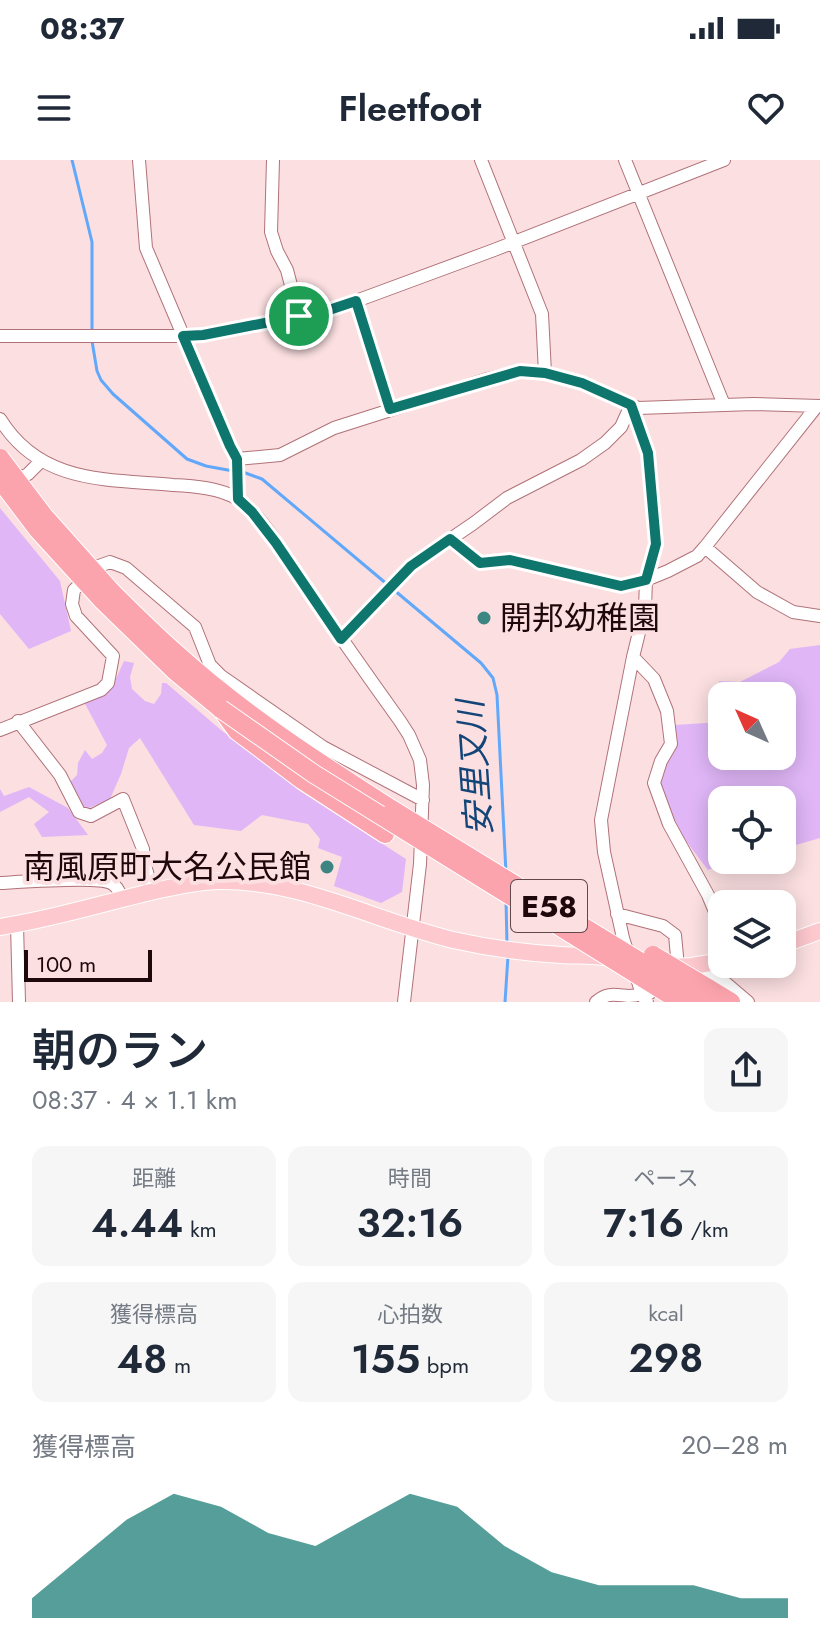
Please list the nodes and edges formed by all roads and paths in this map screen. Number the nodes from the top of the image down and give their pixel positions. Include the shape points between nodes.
1 (139, 160) edge
2 (273, 160) edge
3 (481, 160) edge
4 (625, 160) edge
5 (724, 160) edge
6 (638, 193) junction
7 (515, 242) junction
8 (356, 301) junction
9 (299, 316) junction
10 (0, 336) edge
11 (183, 336) junction
12 (545, 373) junction
13 (631, 405) junction
14 (724, 405) junction
15 (818, 406) edge
16 (390, 409) junction
17 (0, 419) edge
18 (0, 458) edge
19 (237, 459) junction
20 (41, 461) junction
21 (0, 480) edge
22 (0, 488) edge
23 (238, 499) junction
24 (450, 539) junction
25 (705, 547) junction
26 (646, 580) junction
27 (105, 595) junction
28 (820, 616) edge
29 (341, 639) junction
30 (633, 657) junction
31 (177, 663) junction
32 (221, 709) junction
33 (18, 721) junction
34 (0, 730) edge
35 (423, 800) junction
36 (0, 883) edge
37 (159, 890) junction
38 (708, 895) edge
39 (122, 899) junction
40 (617, 914) junction
41 (8, 926) edge
42 (411, 928) junction
43 (820, 931) edge
44 (796, 940) edge
45 (632, 963) junction
46 (708, 963) edge
47 (678, 967) junction
48 (707, 995) edge
49 (645, 998) edge
50 (19, 1002) edge
51 (404, 1002) edge
52 (596, 1002) edge
53 (666, 1002) edge
54 (681, 1002) edge
55 (731, 1002) edge
56 (748, 1002) edge

1 - 11 street via 146,248
2 - 9 street via 271,232
3 - 7 street
4 - 6 street
5 - 6 street
6 - 7 street
6 - 14 street
7 - 8 street
7 - 12 street via 542,314
8 - 9 street
8 - 16 street
9 - 11 street
10 - 11 street
11 - 19 street
12 - 13 street
12 - 16 street via 520,371
13 - 14 street
13 - 24 street via 621,427 605,443 507,498
13 - 26 street via 648,453 655,529
14 - 15 street
15 - 25 street
16 - 19 street via 334,428 280,455
17 - 20 street
18 - 27 highway, E58, bridge
19 - 23 street
20 - 22 street
20 - 23 street via 93,477 189,486
21 - 27 highway, E58, bridge via 38,530
23 - 29 street via 276,543
24 - 26 street via 480,563 510,560 621,586
24 - 29 street via 411,566
25 - 26 street
25 - 28 street via 757,592 793,612
26 - 30 street
27 - 31 highway, E58
29 - 35 street via 415,747 423,773
30 - 38 street via 654,679 667,711 671,744 654,783 669,824
30 - 40 street via 601,820
31 - 32 highway, E58
31 - 48 highway, E58, bridge via 393,810 454,834
32 - 53 highway via 237,731 356,816
32 - 54 highway, E58, bridge via 326,783
33 - 34 street
33 - 35 street via 108,683 113,656 76,616 72,604 74,590 110,562 126,568 195,627 210,665 221,676 323,747
33 - 37 street via 60,775 79,812 91,816 123,799 151,886
35 - 42 street
36 - 39 street via 106,881
37 - 39 main road
37 - 42 main road via 217,881 269,885
39 - 41 main road
40 - 45 street
40 - 47 street via 663,926 675,935
41 - 50 street
42 - 45 main road via 523,952
42 - 51 street
43 - 44 main road
45 - 47 main road
45 - 49 street
46 - 47 main road
48 - 55 highway
49 - 52 street via 616,994
49 - 56 street via 684,981 716,977

